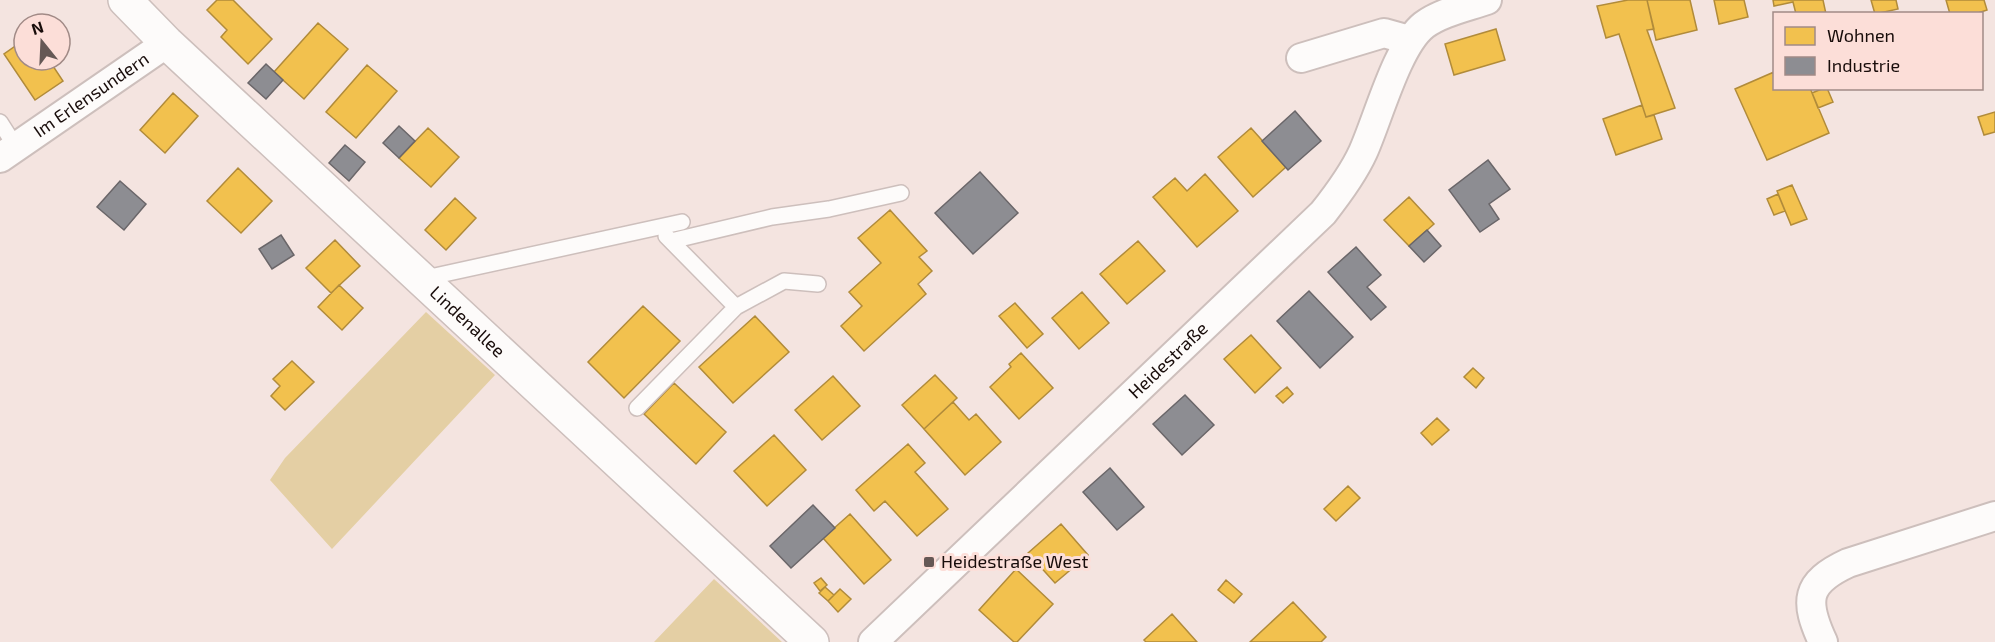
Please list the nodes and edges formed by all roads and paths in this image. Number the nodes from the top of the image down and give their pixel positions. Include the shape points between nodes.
1 (125, 0) edge
2 (1487, 0) edge
3 (1408, 40) junction
4 (167, 43) junction
5 (1301, 58) dead end
6 (0, 122) edge
7 (8, 153) edge
8 (901, 193) dead end
9 (682, 222) dead end
10 (657, 227) junction
11 (671, 241) junction
12 (421, 279) junction
13 (818, 284) dead end
14 (736, 307) junction
15 (637, 408) dead end
16 (1995, 516) edge
17 (812, 642) edge
18 (873, 642) edge
19 (1823, 642) edge

1 - 4 main road, Lindenallee
2 - 3 street, Heidestraße via 1424,25
3 - 5 street via 1384,33
3 - 18 street, Heidestraße via 1363,153 1345,186 1323,213
4 - 7 street, Im Erlensundern
4 - 12 main road, Lindenallee
6 - 7 lane, Im Erlensundern
8 - 11 lane
9 - 10 lane
10 - 11 lane
10 - 12 lane
11 - 14 lane
12 - 17 main road, Lindenallee
13 - 14 lane via 784,281
14 - 15 lane
16 - 19 street via 1825,573 1815,586 1810,606

